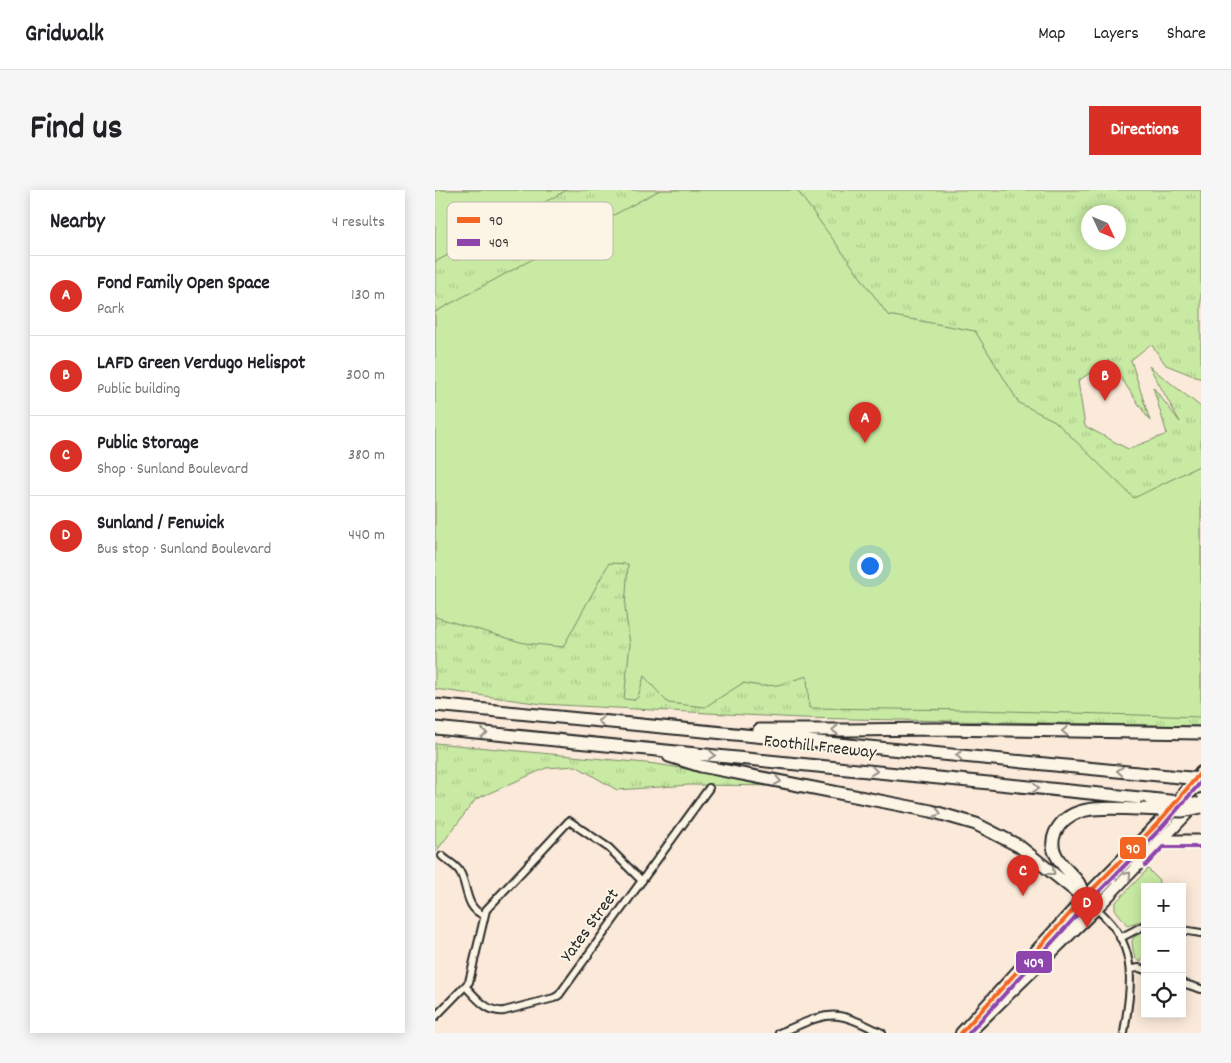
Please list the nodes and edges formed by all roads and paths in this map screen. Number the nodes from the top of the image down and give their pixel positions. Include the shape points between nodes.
1 (435, 705) edge
2 (650, 726) junction
3 (435, 728) edge
4 (1201, 733) edge
5 (646, 749) junction
6 (1201, 775) edge
7 (709, 788) dead end
8 (1201, 799) edge
9 (1201, 805) edge
10 (1161, 841) junction
11 (1201, 841) edge
12 (442, 856) dead end
13 (642, 881) junction
14 (1084, 898) junction
15 (1096, 909) junction
16 (484, 915) junction
17 (1141, 927) edge
18 (1186, 931) edge
19 (1201, 934) edge
20 (1120, 938) junction
21 (1131, 969) junction
22 (1141, 969) edge
23 (1186, 984) edge
24 (465, 986) junction
25 (1201, 989) edge
26 (435, 1017) edge
27 (779, 1033) edge
28 (882, 1033) edge
29 (961, 1033) edge
30 (969, 1033) edge
31 (1124, 1033) edge

2 -> 1 highway, Foothill Freeway
4 -> 2 highway via 936,728 745,730
6 -> 2 highway, Foothill Freeway, bridge via 1169,776
3 -> 5 highway, Foothill Freeway
5 -> 9 highway, Foothill Freeway, bridge
5 -> 14 highway via 701,766 931,811 976,824 1019,846
6 - 14 main road
7 - 13 street, Yates Street
8 - 10 main road
9 - 14 highway, bridge via 1182,811 1084,810 1068,817 1053,840 1055,854 1079,884
10 - 11 highway
15 -> 10 main road
12 - 16 street via 459,870 468,899
13 - 16 street via 609,848 569,821
13 - 24 street, Yates Street via 554,998 495,1012
14 - 15 street
14 - 29 main road
15 - 20 street via 1113,925
15 - 30 main road
16 - 24 street via 471,976
17 - 20 street
18 - 19 street
20 - 21 street
21 - 22 street
21 - 31 street
23 - 25 street
24 - 26 street
27 - 28 street via 833,1016 848,1018

